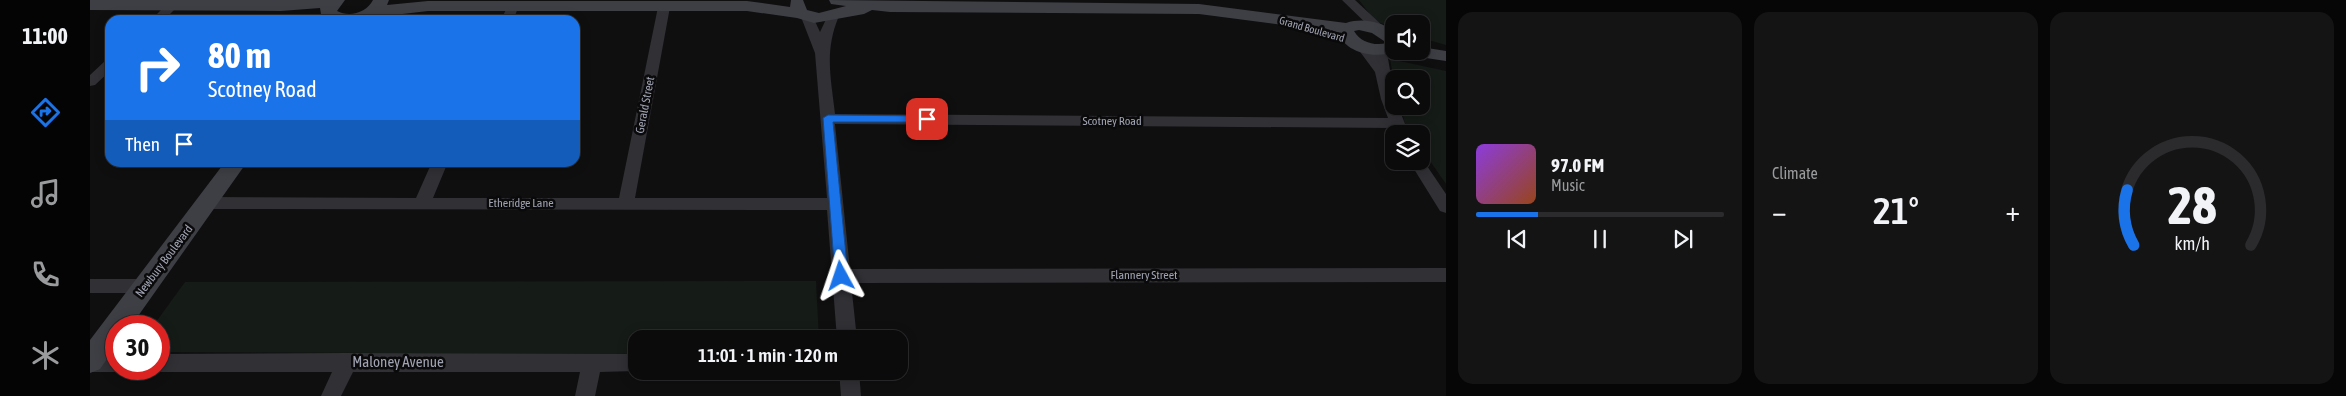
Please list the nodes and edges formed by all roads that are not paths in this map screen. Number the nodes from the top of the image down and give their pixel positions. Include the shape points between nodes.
1 (1350, 3) edge
2 (378, 4) edge
3 (90, 5) edge
4 (173, 6) junction
5 (664, 6) junction
6 (836, 7) edge
7 (802, 8) edge
8 (333, 10) edge
9 (510, 13) edge
10 (163, 15) edge
11 (345, 15) edge
12 (361, 15) edge
13 (1353, 35) junction
14 (1385, 38) edge
15 (1385, 41) edge
16 (1430, 49) edge
17 (822, 53) junction
18 (1430, 53) edge
19 (1446, 55) edge
20 (1385, 59) edge
21 (105, 68) edge
22 (1382, 72) junction
23 (90, 82) edge
24 (828, 118) junction
25 (1398, 125) edge
26 (1385, 128) edge
27 (233, 167) edge
28 (438, 167) edge
29 (1423, 170) edge
30 (207, 203) junction
31 (422, 203) junction
32 (626, 204) junction
33 (835, 204) junction
34 (1446, 207) edge
35 (1446, 275) edge
36 (841, 276) junction
37 (90, 286) edge
38 (146, 286) junction
39 (846, 330) edge
40 (90, 362) edge
41 (347, 362) junction
42 (105, 363) edge
43 (170, 363) edge
44 (592, 363) junction
45 (628, 363) edge
46 (850, 380) edge
47 (331, 396) edge
48 (586, 396) edge
49 (851, 396) edge

1 - 13 street
1 - 14 street
2 - 9 street
2 - 12 street
3 - 4 street
4 - 8 street via 281,6
4 - 10 street
5 - 7 street
5 - 9 street
5 - 32 street, Gerald Street
6 - 7 street, Grand Boulevard via 820,19
6 - 13 street, Grand Boulevard via 1177,8 1271,18
6 - 17 street via 825,34
7 - 17 street
8 - 11 street
13 - 15 street, Grand Boulevard
13 - 22 street
16 - 19 street
17 - 24 street
18 - 19 street
20 - 22 street
21 - 23 street
22 - 25 street
24 - 26 street, Scotney Road
24 - 33 street
27 - 30 street, Newbury Boulevard
28 - 31 street
29 - 34 street
30 - 31 street, Etheridge Lane
30 - 38 street, Newbury Boulevard
31 - 32 street, Etheridge Lane
32 - 33 street, Etheridge Lane
33 - 36 street
35 - 36 street, Flannery Street
36 - 39 street
37 - 38 street
38 - 40 street, Newbury Boulevard
40 - 42 street
41 - 43 street, Maloney Avenue
41 - 44 street, Maloney Avenue
41 - 47 street
44 - 45 street, Maloney Avenue
44 - 48 street
46 - 49 street

